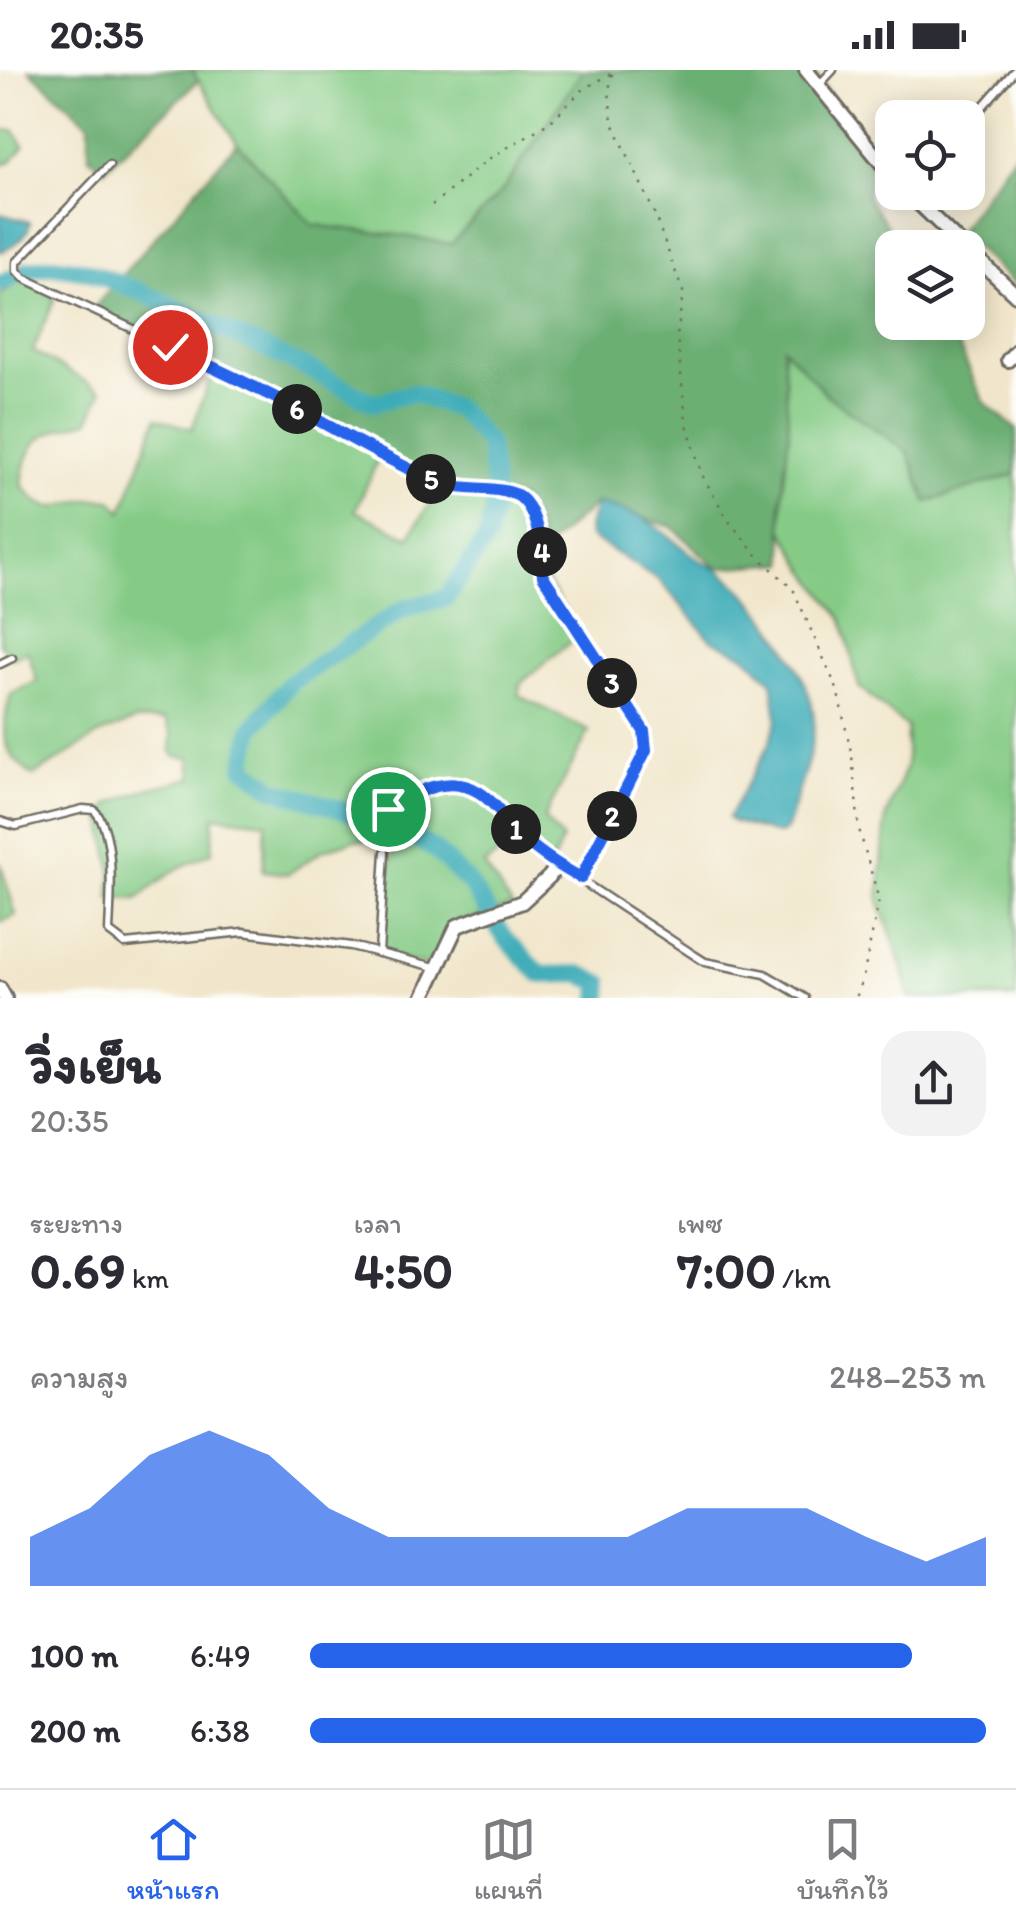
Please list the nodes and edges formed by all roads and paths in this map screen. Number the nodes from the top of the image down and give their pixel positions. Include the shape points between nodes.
1 (617, 70) edge
2 (806, 70) edge
3 (832, 70) edge
4 (1015, 70) edge
5 (612, 74) junction
6 (819, 86) junction
7 (985, 104) edge
8 (875, 155) edge
9 (109, 165) dead end
10 (432, 205) dead end
11 (926, 210) edge
12 (946, 230) edge
13 (985, 267) edge
14 (1016, 296) edge
15 (12, 658) dead end
16 (0, 664) edge
17 (388, 809) dead end
18 (0, 821) edge
19 (385, 852) dead end
20 (558, 865) junction
21 (581, 878) junction
22 (379, 953) junction
23 (436, 968) junction
24 (423, 998) edge
25 (804, 998) edge
26 (856, 998) edge

1 - 5 path
2 - 6 street
3 - 6 lane
4 - 7 lane
5 - 10 path
5 - 26 path via 612,121 683,292 677,337 686,421 702,474 728,520 792,590 836,689 879,900
6 - 8 street
9 - 21 lane via 18,262 24,278 441,484 502,491 527,507 543,576 644,731 646,750
11 - 12 street
13 - 14 street
15 - 16 lane
17 - 20 lane via 436,786 466,785
18 - 22 lane via 16,826 94,810 102,818 112,870 109,932 125,944 243,932
19 - 22 lane
20 - 21 lane
20 - 23 street via 522,902 458,926
21 - 25 lane via 705,962 765,974
22 - 23 lane
23 - 24 street

